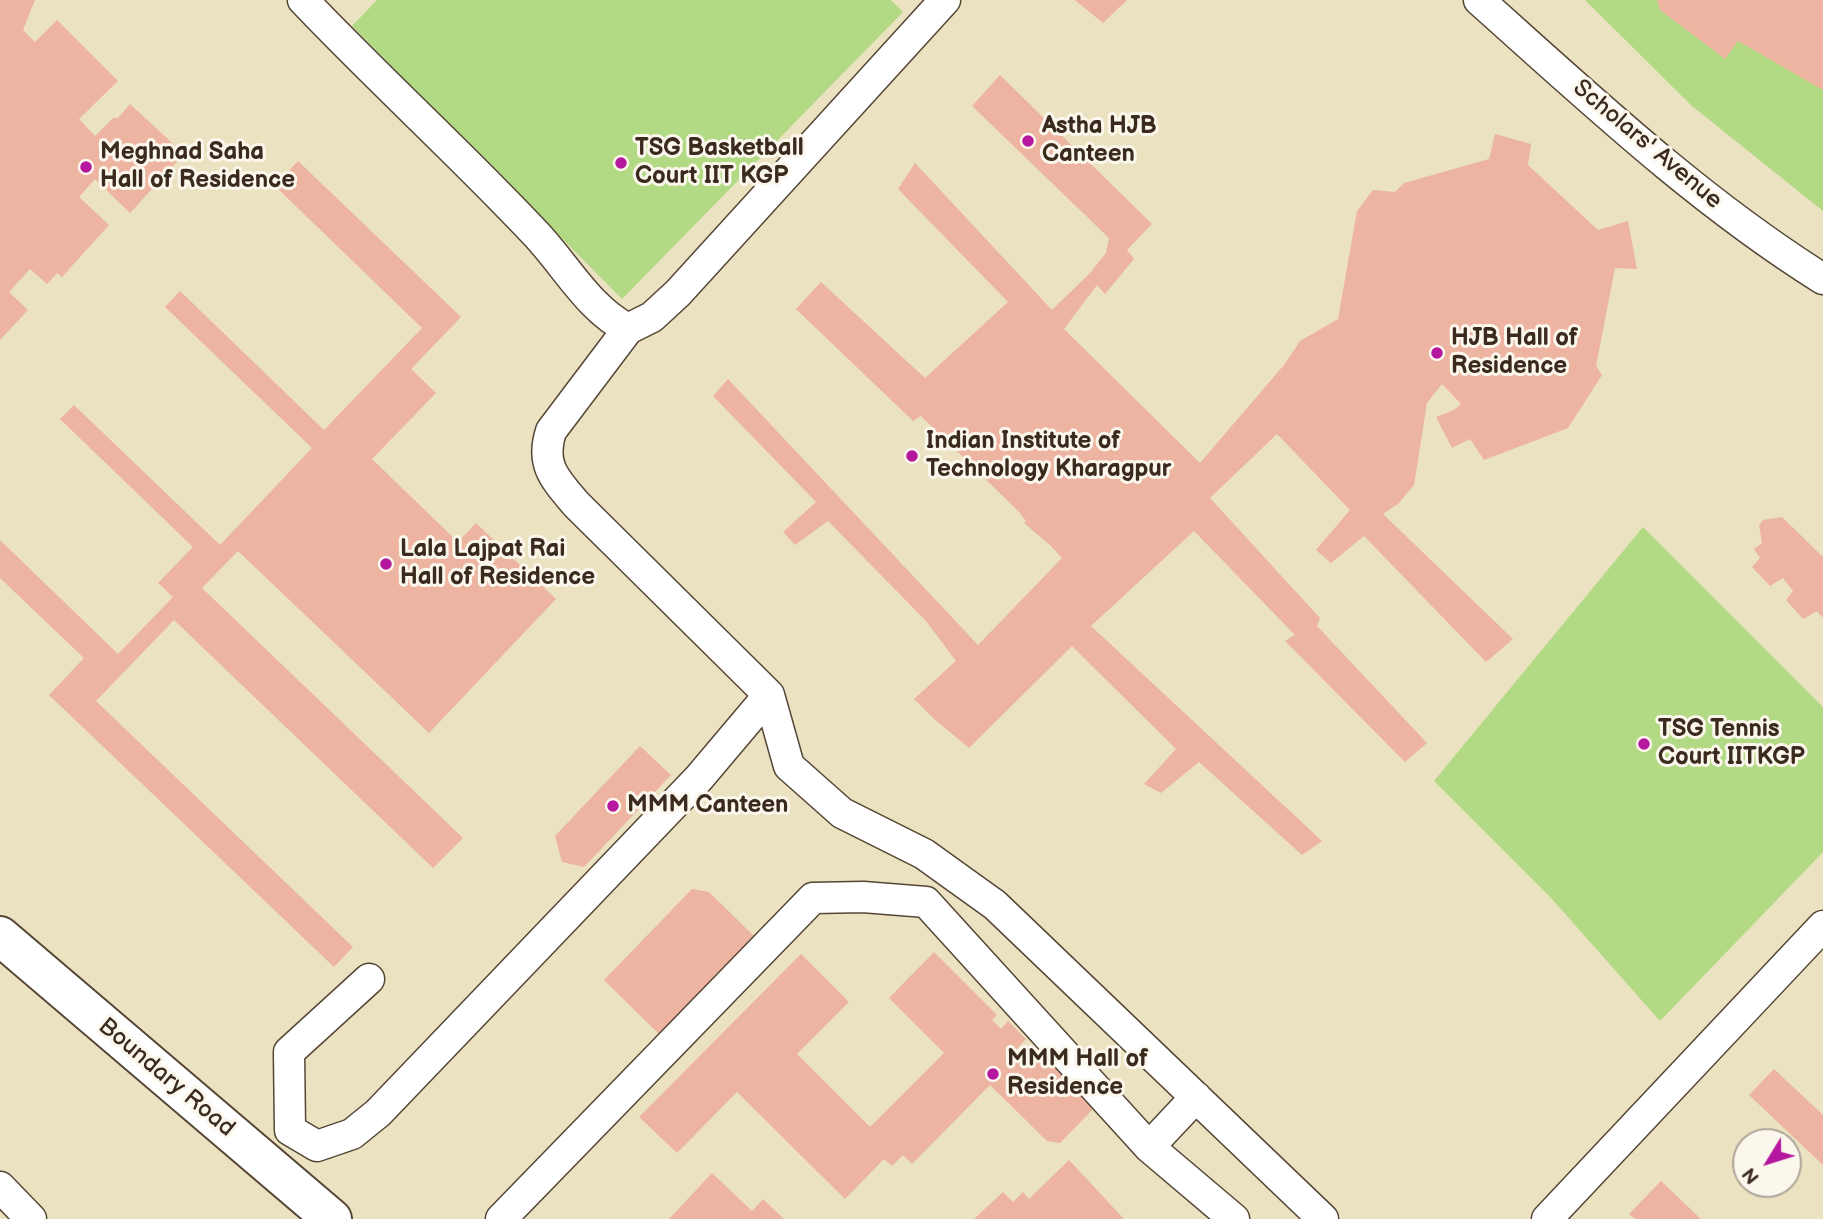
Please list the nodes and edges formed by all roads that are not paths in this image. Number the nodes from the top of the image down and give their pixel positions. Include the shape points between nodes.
1 (303, 0) edge
2 (945, 0) edge
3 (1479, 0) edge
4 (1823, 279) edge
5 (628, 329) junction
6 (769, 695) junction
7 (1823, 926) edge
8 (0, 936) edge
9 (369, 979) dead end
10 (1195, 1097) junction
11 (1149, 1147) junction
12 (0, 1187) edge
13 (31, 1219) edge
14 (332, 1219) edge
15 (501, 1219) edge
16 (1234, 1219) edge
17 (1323, 1219) edge
18 (1547, 1219) edge

1 - 5 street via 537,236 595,306
2 - 5 street via 678,293 652,317
3 - 4 street, Scholars' Avenue via 1660,161 1772,247
5 - 6 street via 551,431 546,447 548,464 576,504
6 - 9 street via 699,778 378,1113 352,1134 317,1146 290,1130 289,1052
6 - 10 street via 789,766 842,813 924,854 995,905
7 - 18 street
8 - 14 main road, Boundary Road
10 - 11 street
10 - 17 street
11 - 15 street via 926,902 813,898
11 - 16 street
12 - 13 street

